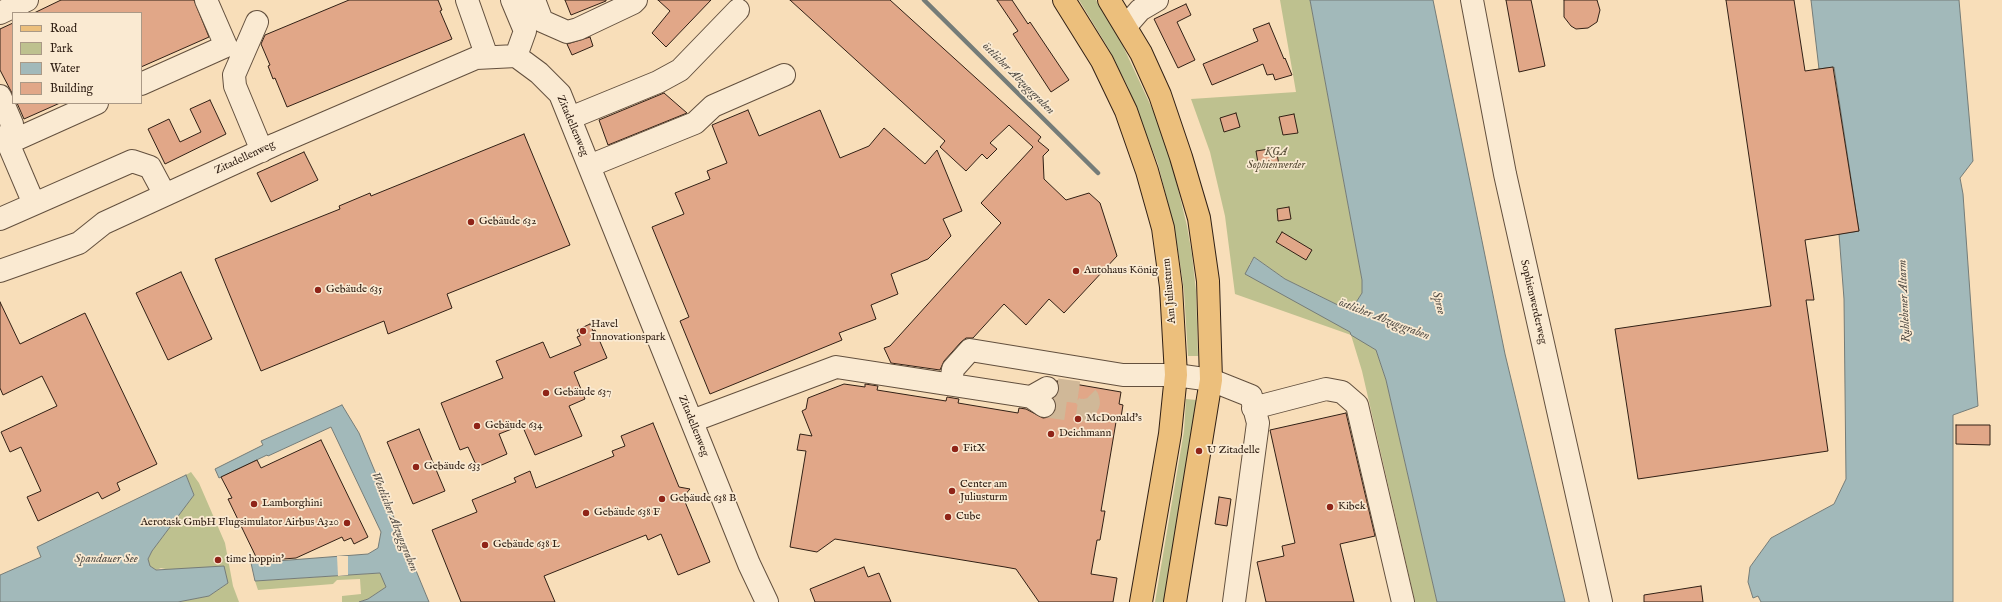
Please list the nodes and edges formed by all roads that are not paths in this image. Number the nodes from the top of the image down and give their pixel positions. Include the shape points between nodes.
1 (27, 0) edge
2 (206, 0) edge
3 (466, 0) edge
4 (512, 0) edge
5 (534, 0) edge
6 (636, 0) edge
7 (1064, 0) edge
8 (1109, 0) edge
9 (1157, 0) edge
10 (1472, 0) edge
11 (738, 10) dead end
12 (0, 13) edge
13 (257, 22) dead end
14 (1126, 26) junction
15 (516, 56) junction
16 (487, 58) junction
17 (784, 75) dead end
18 (142, 84) edge
19 (0, 96) edge
20 (95, 104) edge
21 (570, 118) junction
22 (8, 143) junction
23 (262, 150) junction
24 (589, 166) junction
25 (165, 195) junction
26 (34, 204) junction
27 (0, 219) edge
28 (0, 271) edge
29 (1176, 375) junction
30 (1211, 380) junction
31 (951, 383) junction
32 (1041, 397) tunnel mouth
33 (1254, 408) junction
34 (692, 421) junction
35 (768, 602) edge
36 (1142, 602) edge
37 (1175, 602) edge
38 (1234, 602) edge
39 (1402, 602) edge
40 (1601, 602) edge

1 - 12 street
2 - 18 street via 226,46
3 - 16 street
4 - 15 street via 525,31
5 - 6 street via 542,21 566,32 578,29
7 - 29 main road, Am Juliusturm via 1108,73 1126,111 1147,171 1162,228 1171,287
8 - 14 main road
9 - 14 street via 1140,10
10 - 40 street, Sophienwerderweg via 1505,174
11 - 21 street via 680,70 658,82
13 - 23 street via 234,75 235,86
14 - 30 main road via 1160,95 1199,218 1208,281
15 - 16 street, Zitadellenweg
15 - 21 street, Zitadellenweg via 539,73 560,94
16 - 23 street, Zitadellenweg via 476,58
17 - 24 street via 713,106 696,123
19 - 22 street via 12,124
20 - 22 street
21 - 24 street, Zitadellenweg
22 - 26 street
23 - 25 street, Zitadellenweg
24 - 34 street, Zitadellenweg
25 - 26 street via 150,166 132,161
25 - 28 street, Zitadellenweg via 104,223 79,243
26 - 27 street
29 - 30 street
29 - 31 street via 1123,375 970,350 953,369
29 - 36 main road, Am Juliusturm via 1170,434
30 - 33 street via 1250,396
30 - 37 main road
31 - 32 street
31 - 34 street via 836,367
33 - 38 street via 1258,423
33 - 39 street via 1326,389 1342,392 1357,405
34 - 35 street, Zitadellenweg via 749,564

